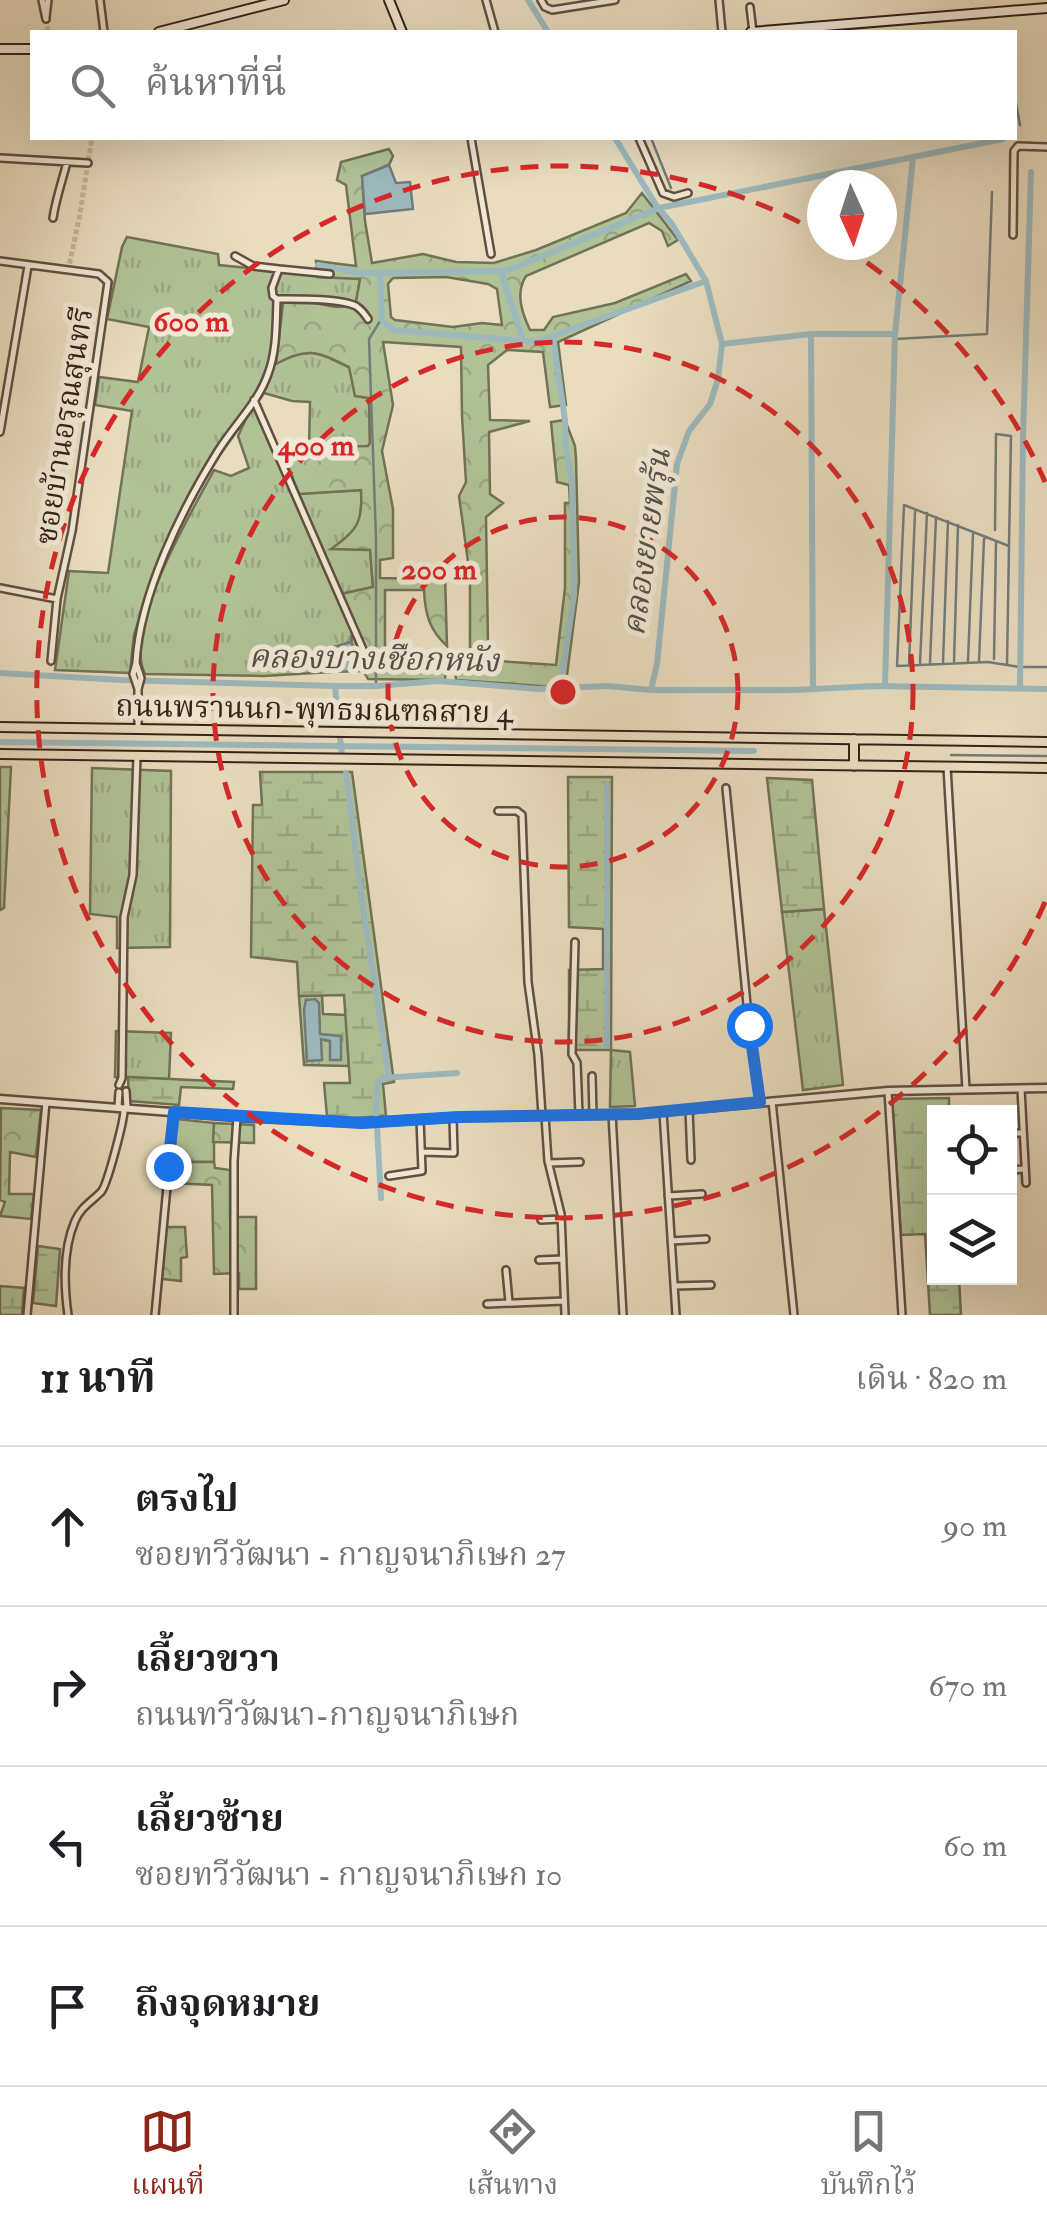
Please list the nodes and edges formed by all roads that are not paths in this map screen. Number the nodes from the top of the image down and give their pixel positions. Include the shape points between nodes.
1 (45, 0) edge
2 (100, 0) edge
3 (284, 0) edge
4 (389, 0) edge
5 (486, 0) edge
6 (541, 0) edge
7 (615, 0) edge
8 (720, 1) edge
9 (1023, 5) edge
10 (750, 6) dead end
11 (1043, 6) edge
12 (46, 18) tunnel mouth
13 (104, 30) edge
14 (167, 30) edge
15 (401, 30) edge
16 (494, 30) edge
17 (722, 30) edge
18 (752, 30) edge
19 (772, 30) edge
20 (0, 49) edge
21 (30, 49) edge
22 (471, 140) edge
23 (640, 140) edge
24 (1047, 147) edge
25 (0, 158) edge
26 (67, 162) junction
27 (88, 163) dead end
28 (688, 193) dead end
29 (53, 218) dead end
30 (1013, 235) dead end
31 (491, 254) dead end
32 (235, 256) dead end
33 (0, 261) edge
34 (28, 266) junction
35 (278, 270) junction
36 (330, 274) dead end
37 (277, 299) junction
38 (368, 319) dead end
39 (254, 400) junction
40 (0, 432) edge
41 (0, 588) edge
42 (57, 600) junction
43 (51, 661) dead end
44 (368, 661) dead end
45 (0, 727) edge
46 (138, 729) junction
47 (854, 739) junction
48 (1047, 742) edge
49 (0, 754) edge
50 (137, 756) junction
51 (854, 766) junction
52 (947, 767) junction
53 (1047, 768) edge
54 (726, 788) dead end
55 (498, 811) dead end
56 (575, 942) dead end
57 (592, 1076) dead end
58 (1047, 1088) edge
59 (966, 1089) junction
60 (1021, 1089) junction
61 (888, 1091) junction
62 (0, 1099) edge
63 (772, 1100) junction
64 (46, 1102) junction
65 (760, 1102) junction
66 (123, 1108) junction
67 (689, 1109) junction
68 (174, 1112) junction
69 (664, 1112) junction
70 (612, 1114) junction
71 (593, 1115) junction
72 (544, 1116) junction
73 (579, 1116) junction
74 (237, 1118) junction
75 (453, 1118) junction
76 (420, 1120) junction
77 (1017, 1132) edge
78 (1024, 1132) junction
79 (423, 1152) junction
80 (691, 1160) dead end
81 (580, 1162) dead end
82 (549, 1164) junction
83 (1025, 1169) junction
84 (1017, 1170) edge
85 (390, 1176) dead end
86 (1026, 1184) dead end
87 (702, 1194) dead end
88 (668, 1196) junction
89 (561, 1219) junction
90 (541, 1220) dead end
91 (706, 1239) dead end
92 (671, 1241) junction
93 (563, 1259) junction
94 (539, 1260) dead end
95 (506, 1270) dead end
96 (711, 1284) dead end
97 (674, 1286) junction
98 (565, 1300) junction
99 (509, 1303) junction
100 (487, 1304) dead end
101 (27, 1315) edge
102 (68, 1315) edge
103 (155, 1315) edge
104 (234, 1315) edge
105 (566, 1315) edge
106 (624, 1315) edge
107 (676, 1315) edge
108 (794, 1315) edge
109 (902, 1315) edge

1 - 12 street
2 - 13 street
3 - 14 main road
4 - 15 main road
5 - 16 street
6 - 7 street via 552,10
8 - 17 street
9 - 11 main road
9 - 19 main road
10 - 18 street
20 - 21 main road
22 - 31 street
23 - 28 street via 664,193
24 - 30 street via 1015,148
25 - 26 street
26 - 27 street
26 - 29 street
32 - 35 street
33 - 34 street, ซอยบ้านอรุณสุนทรี
34 - 40 street, ซอยบ้านอรุณสุนทรี
34 - 42 street, ซอยบ้านอรุณสุนทรี via 98,274 108,282
35 - 36 street
35 - 37 street via 272,293
37 - 38 street via 353,305
37 - 39 street via 273,357
39 - 44 street
39 - 46 street via 192,497 144,611 136,666
41 - 42 street
42 - 43 street, ซอยบ้านอรุณสุนทรี
45 - 46 main road, ถนนพรานนก-พุทธมณฑลสาย 4
46 - 47 main road, ถนนพรานนก-พุทธมณฑลสาย 4
47 - 48 main road, ถนนพรานนก-พุทธมณฑลสาย 4
47 - 51 main road
49 - 50 main road, ถนนพรานนก-พุทธมณฑลสาย 4
50 - 51 main road, ถนนพรานนก-พุทธมณฑลสาย 4
50 - 66 street via 134,875 124,917
51 - 52 main road, ถนนพรานนก-พุทธมณฑลสาย 4
52 - 53 main road, ถนนพรานนก-พุทธมณฑลสาย 4
52 - 59 street
54 - 65 street
55 - 72 street via 522,815 528,982
56 - 73 street via 572,1054
57 - 71 street
58 - 60 street
59 - 60 street
59 - 61 street
60 - 78 street
61 - 63 street
61 - 109 street
62 - 64 street
63 - 65 street
63 - 108 street
64 - 66 street
64 - 101 street
65 - 67 street
66 - 68 street
66 - 102 street via 103,1190 83,1205 73,1224
67 - 69 street
67 - 80 street
68 - 74 street
68 - 103 street
69 - 70 street
69 - 88 street
70 - 71 street
70 - 106 street
71 - 73 street
72 - 73 street
72 - 75 street
72 - 82 street
74 - 76 street
74 - 104 street
75 - 76 street
75 - 79 street via 454,1153
76 - 79 street
77 - 78 street
78 - 83 street
79 - 85 street via 422,1171
81 - 82 street
82 - 89 street
83 - 84 street
83 - 86 street
87 - 88 street
88 - 92 street
89 - 90 street
89 - 93 street
91 - 92 street
92 - 97 street
93 - 94 street
93 - 98 street
95 - 99 street
96 - 97 street
97 - 107 street
98 - 99 street
98 - 105 street
99 - 100 street

